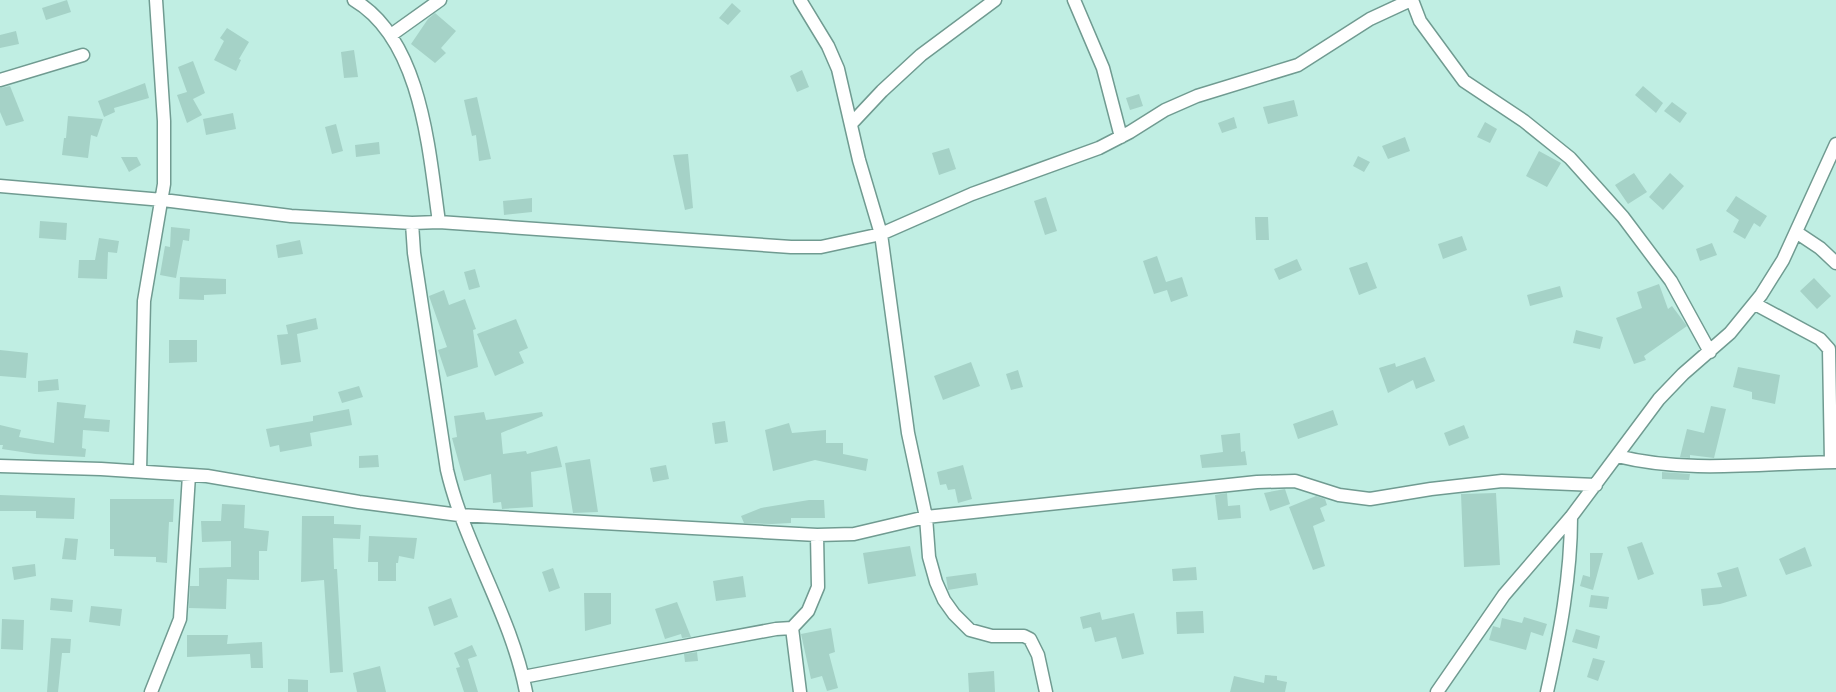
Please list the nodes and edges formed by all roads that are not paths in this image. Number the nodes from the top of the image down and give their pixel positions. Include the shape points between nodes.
1 (156, 0) edge
2 (354, 0) edge
3 (440, 0) edge
4 (800, 0) edge
5 (995, 0) edge
6 (1074, 0) edge
7 (1412, 0) edge
8 (391, 35) junction
9 (84, 54) dead end
10 (0, 80) edge
11 (851, 124) junction
12 (1121, 138) junction
13 (1836, 144) edge
14 (0, 186) edge
15 (163, 200) junction
16 (439, 222) junction
17 (412, 223) junction
18 (1796, 232) junction
19 (881, 234) junction
20 (1836, 263) edge
21 (1755, 304) junction
22 (1710, 352) junction
23 (1617, 456) junction
24 (1834, 462) edge
25 (0, 466) edge
26 (140, 471) junction
27 (188, 475) junction
28 (1596, 485) junction
29 (459, 515) junction
30 (926, 516) junction
31 (1572, 517) junction
32 (817, 535) junction
33 (792, 628) junction
34 (523, 678) junction
35 (151, 692) edge
36 (526, 692) edge
37 (800, 692) edge
38 (1046, 692) edge
39 (1437, 692) edge
40 (1547, 692) edge

1 - 15 street via 164,121
2 - 8 street via 375,13
3 - 8 street
4 - 11 street via 835,59
5 - 11 street via 921,55
6 - 12 street via 1103,68
7 - 12 street via 1370,19 1298,65 1197,96 1165,110
7 - 22 street via 1420,21 1464,81 1524,121 1570,158 1623,218 1671,281
8 - 16 street via 421,112
9 - 10 street
11 - 19 street
12 - 19 street via 972,194
13 - 18 street
14 - 15 street
15 - 17 street via 292,216
15 - 26 street via 144,301
16 - 17 street
16 - 19 street via 791,247 821,246
17 - 29 street via 447,470
18 - 20 street
18 - 21 street via 1783,260
19 - 30 street via 908,432
21 - 22 street
21 - 24 street via 1820,339 1829,349
22 - 23 street via 1659,399
23 - 24 street via 1646,463 1704,467
23 - 28 street
25 - 26 street
26 - 27 street
27 - 29 street
27 - 35 street via 180,619
28 - 30 street via 1502,481 1370,499 1339,495 1295,481 1257,482
28 - 31 street
29 - 32 street
29 - 34 street via 500,609
30 - 32 street via 854,534
30 - 38 street via 929,557 944,600 970,630 992,636 1024,636 1030,639 1038,655
31 - 39 street via 1504,595
31 - 40 street via 1566,590
32 - 33 street via 818,586 808,611
33 - 34 street
33 - 37 street
34 - 36 street

